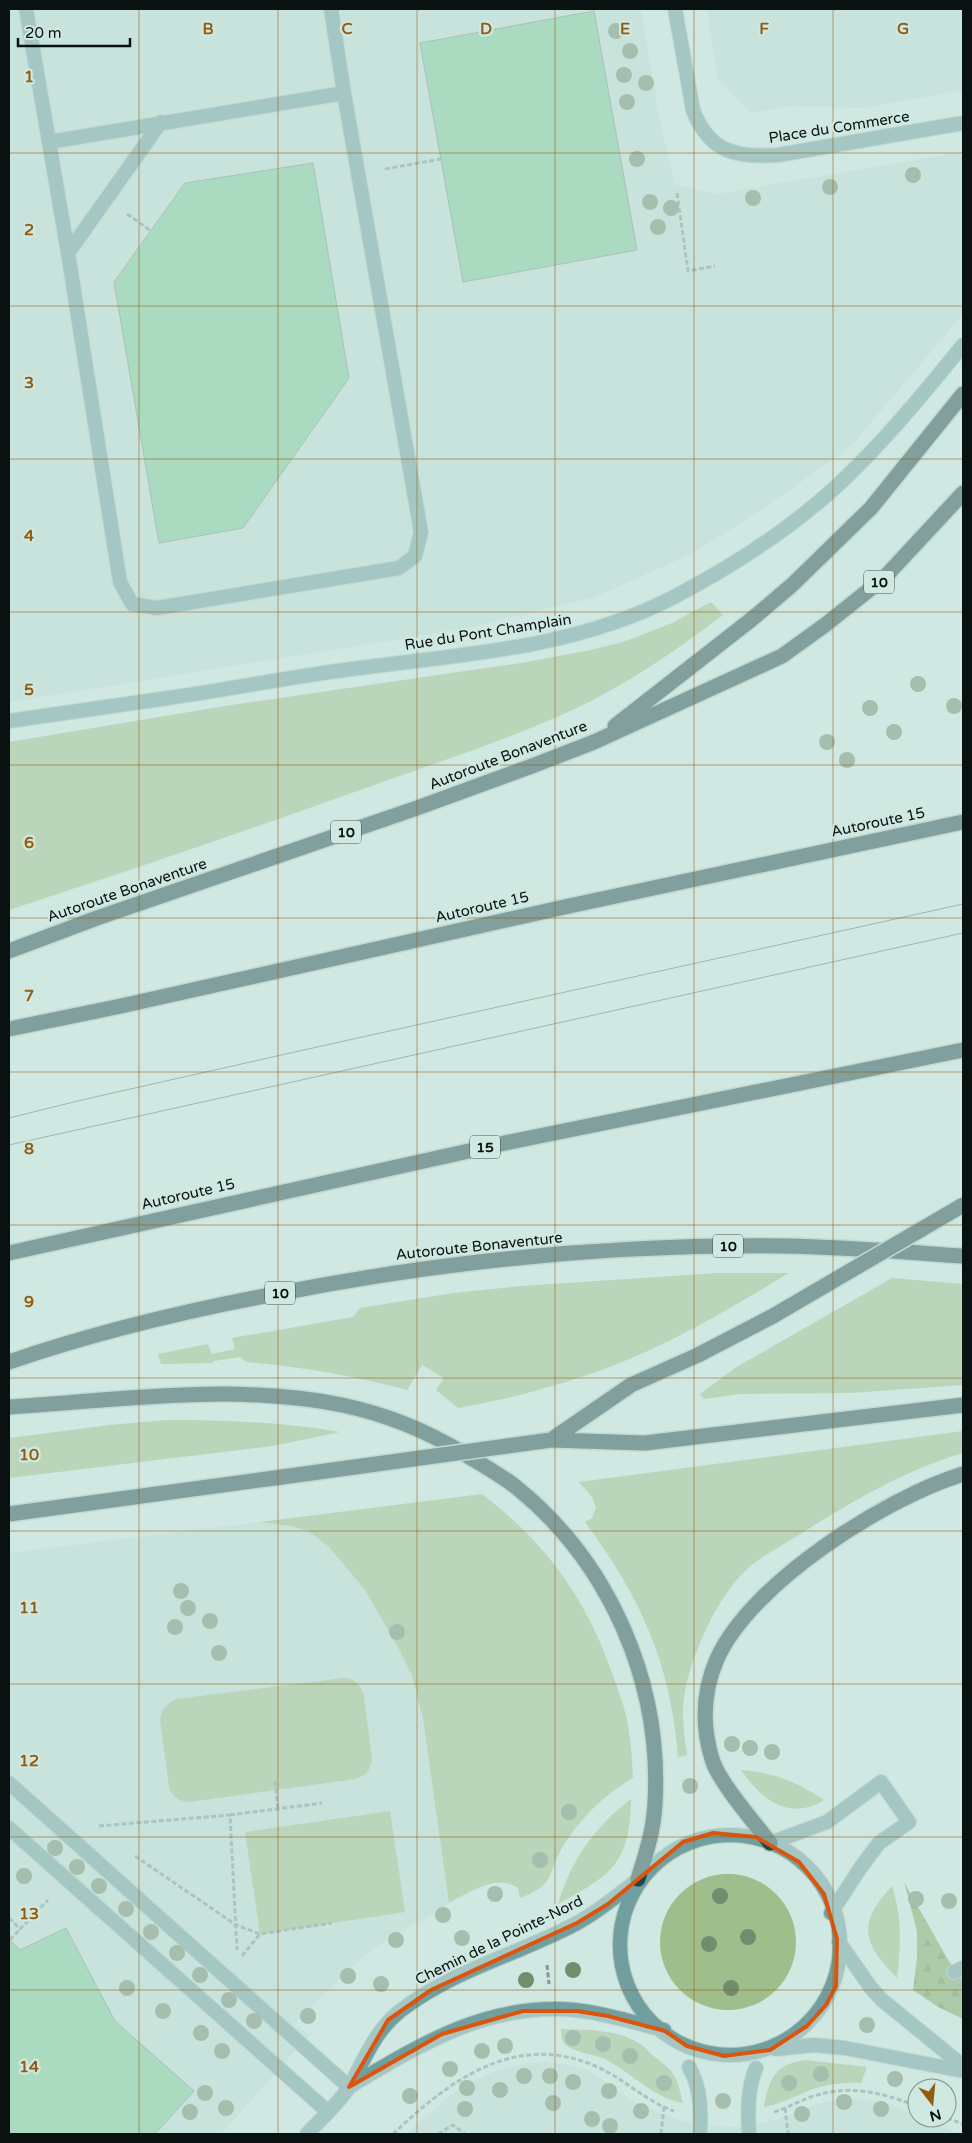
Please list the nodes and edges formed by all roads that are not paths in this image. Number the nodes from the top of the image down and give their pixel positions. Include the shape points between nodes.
1 (26, 9) edge
2 (331, 9) edge
3 (674, 9) edge
4 (344, 93) junction
5 (161, 122) junction
6 (963, 124) edge
7 (48, 142) junction
8 (68, 253) junction
9 (963, 345) edge
10 (963, 394) edge
11 (963, 493) edge
12 (9, 721) edge
13 (594, 742) junction
14 (963, 822) edge
15 (9, 951) edge
16 (9, 1029) edge
17 (963, 1050) edge
18 (963, 1205) edge
19 (9, 1253) edge
20 (963, 1256) edge
21 (9, 1362) edge
22 (963, 1405) edge
23 (9, 1407) edge
24 (551, 1440) junction
25 (963, 1474) edge
26 (9, 1514) edge
27 (9, 1783) edge
28 (9, 1828) edge
29 (770, 1843) junction
30 (638, 1879) junction
31 (831, 1913) junction
32 (837, 1939) junction
33 (665, 2031) junction
34 (770, 2050) junction
35 (689, 2066) dead end
36 (963, 2066) edge
37 (756, 2068) dead end
38 (963, 2071) edge
39 (349, 2087) junction
40 (327, 2111) junction
41 (307, 2134) edge
42 (700, 2134) edge
43 (749, 2134) edge

1 - 7 street
2 - 4 street
3 - 6 street, Place du Commerce via 698,123 712,140 730,152 778,155
4 - 5 street
4 - 8 street via 421,532 415,556 399,568 157,608 132,604 120,582
5 - 7 street
5 - 8 street
7 - 8 street
9 - 12 street, Rue du Pont Champlain via 886,437 818,502 711,576 669,600 624,619 585,632 520,646
10 - 13 highway via 870,508 792,585
11 - 13 highway, Autoroute Bonaventure / 10 via 884,578 782,656
13 - 15 highway, Autoroute Bonaventure / 10
14 - 16 highway, Autoroute 15
17 - 19 highway, Autoroute 15 / 15 via 505,1142
18 - 24 highway, bridge via 774,1316 631,1385
20 - 21 highway, Autoroute Bonaventure / 10 via 822,1247 731,1246 636,1249 493,1260 408,1271 236,1301 69,1341
22 - 24 highway via 645,1443
23 - 30 highway via 202,1393 257,1395 342,1405 381,1414 416,1428 479,1462 515,1486 558,1528 592,1570 632,1648 650,1714 656,1777 651,1836
24 - 26 highway, bridge
25 - 29 highway via 915,1493 837,1538 753,1607 716,1660 706,1696 706,1731 712,1762
27 - 39 street
28 - 40 street
29 - 30 street, Chemin de la Pointe-Nord via 730,1832 697,1837 668,1852
29 - 31 street, Chemin de la Pointe-Nord via 799,1862 814,1877
29 - 31 street via 827,1822 881,1782 910,1822 886,1838 861,1867
30 - 33 street via 625,1919 625,1966 644,2010
30 - 39 street, Chemin de la Pointe-Nord via 608,1904 577,1923 472,1968 416,1999 388,2020
31 - 32 street, Chemin de la Pointe-Nord
32 - 34 street via 836,1986 826,2005 807,2026
32 - 36 street via 882,2000
33 - 34 street via 687,2046 709,2054 739,2056
33 - 39 street, Chemin de la Pointe-Nord via 577,2011 523,2011 482,2020 442,2034
34 - 38 street via 814,2045 845,2048
35 - 42 street via 700,2097
37 - 43 street via 748,2103
39 - 40 street, Chemin de la Pointe-Nord
40 - 41 street, Chemin de la Pointe-Nord

